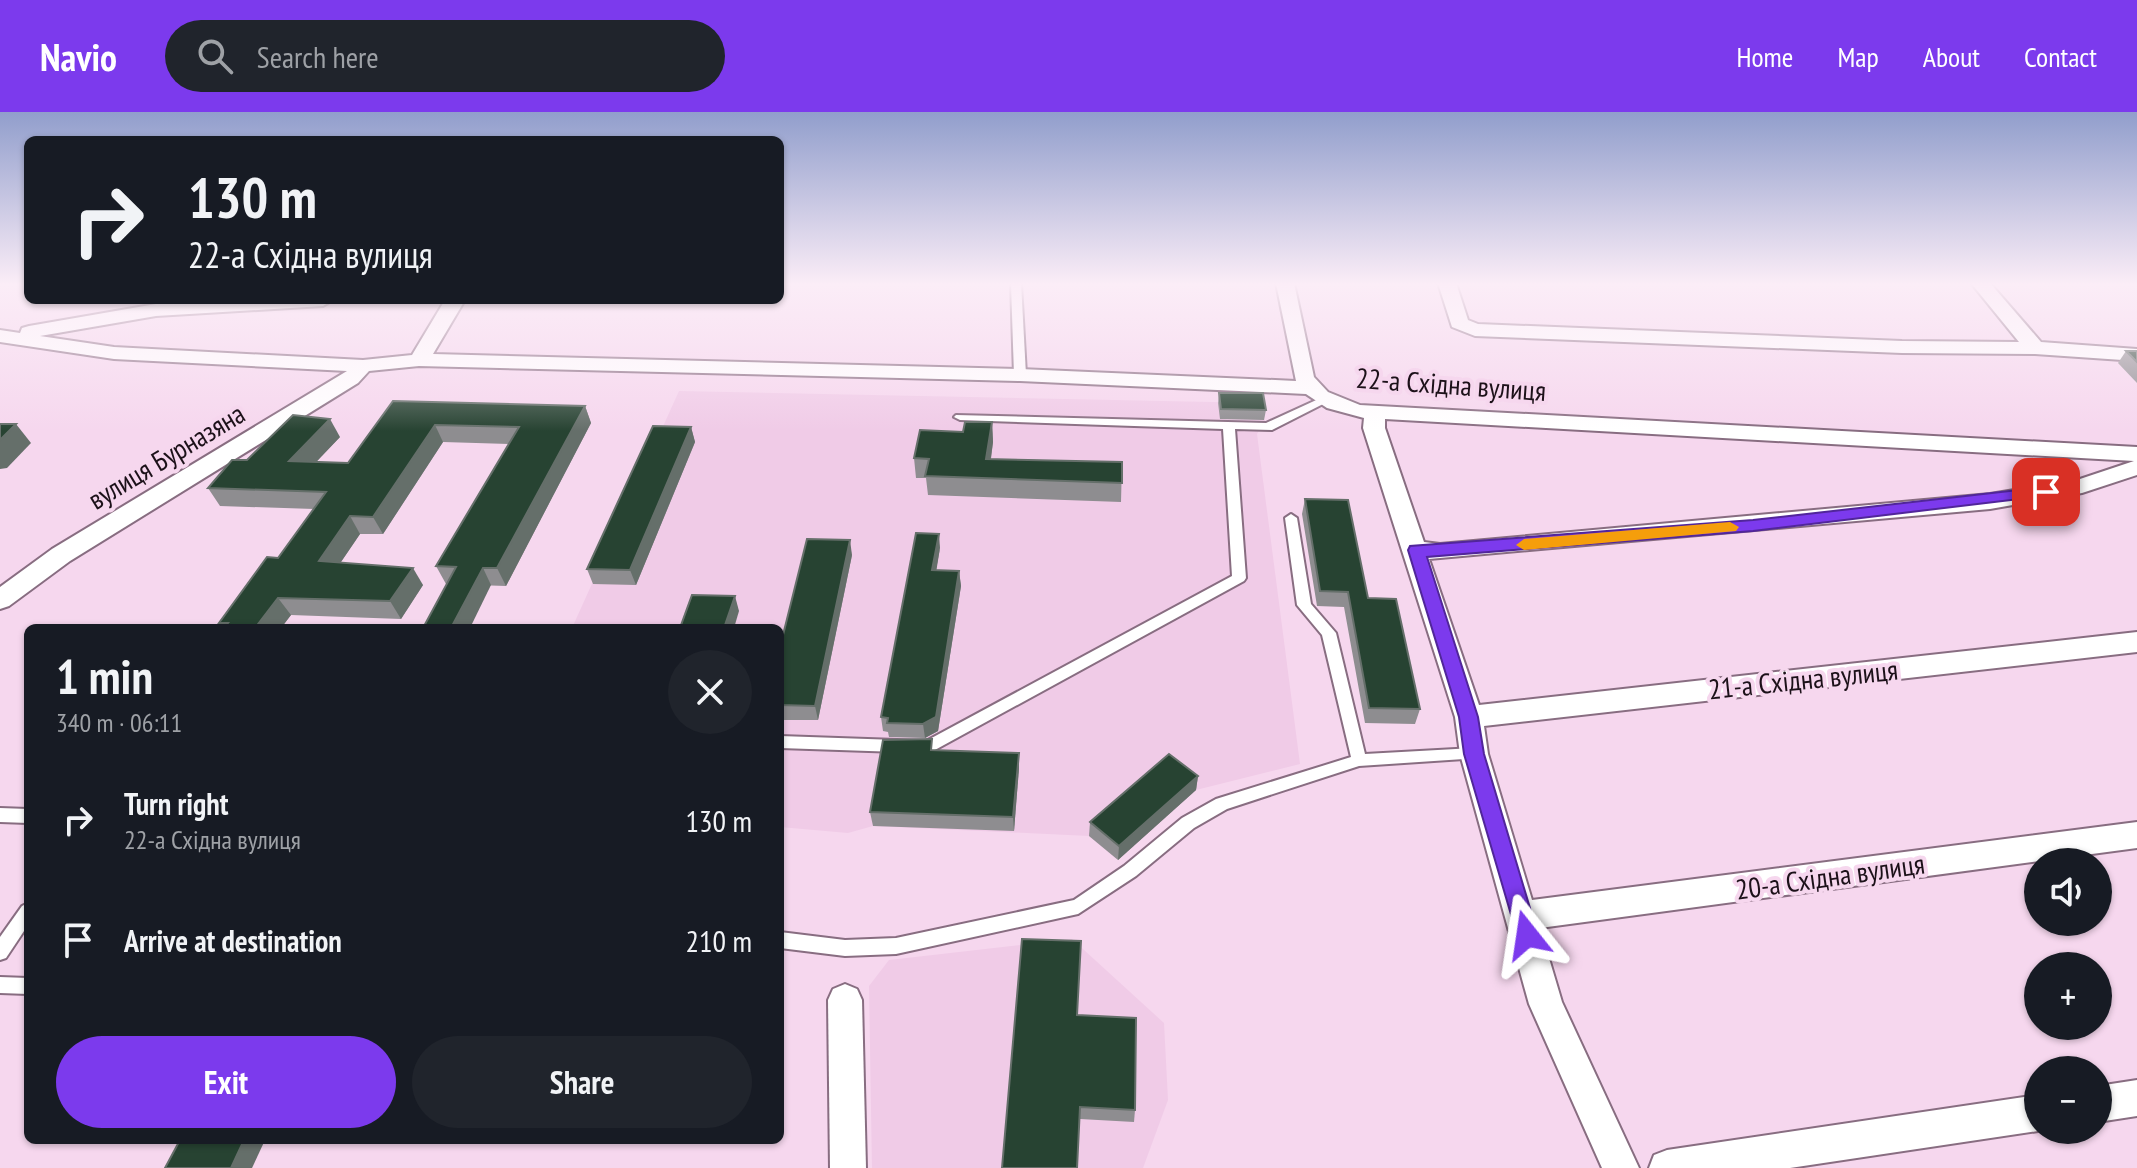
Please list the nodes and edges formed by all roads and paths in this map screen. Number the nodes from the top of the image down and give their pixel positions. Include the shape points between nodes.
1 (27, 332) edge
2 (436, 332) edge
3 (1018, 332) edge
4 (1295, 332) edge
5 (1532, 332) edge
6 (2022, 332) edge
7 (5, 336) edge
8 (2035, 348) junction
9 (2137, 355) edge
10 (419, 360) junction
11 (363, 366) junction
12 (1020, 375) junction
13 (1317, 394) junction
14 (1375, 412) junction
15 (960, 417) dead end
16 (1229, 426) junction
17 (2137, 454) edge
18 (2137, 467) edge
19 (1291, 518) dead end
20 (1416, 550) junction
21 (0, 600) edge
22 (2137, 642) edge
23 (1469, 717) junction
24 (784, 742) edge
25 (1474, 754) junction
26 (1359, 760) junction
27 (0, 815) edge
28 (24, 816) edge
29 (2137, 835) edge
30 (1522, 914) junction
31 (24, 917) edge
32 (784, 940) edge
33 (0, 952) edge
34 (0, 985) edge
35 (24, 986) edge
36 (845, 1000) dead end
37 (2137, 1098) edge
38 (2112, 1102) edge
39 (2024, 1115) edge
40 (848, 1168) edge
41 (1621, 1168) edge
42 (1667, 1168) edge

1 - 7 street
2 - 10 street
3 - 12 lane
4 - 13 street via 1304,377
5 - 8 street
6 - 8 street
7 - 11 street, 22-а Східна вулиця via 114,353
8 - 9 street
10 - 11 street, 22-а Східна вулиця
10 - 12 street, 22-а Східна вулиця
11 - 21 street, вулиця Бурназяна via 351,379 61,555
12 - 13 street, 22-а Східна вулиця
13 - 14 street, 22-а Східна вулиця via 1347,408
13 - 16 lane via 1268,427
14 - 17 street, 22-а Східна вулиця
14 - 20 street via 1374,428
15 - 16 lane
16 - 24 lane via 1239,578 928,747
18 - 20 street via 2076,488 1956,503 1753,525
19 - 26 lane via 1304,605 1329,633
20 - 23 street
22 - 23 street, 21-а Східна вулиця
23 - 25 street
25 - 26 lane
25 - 30 street
26 - 32 lane via 1222,804 1188,823 1078,907 896,946 845,948
27 - 28 lane
29 - 30 street, 20-а Східна вулиця
30 - 41 street via 1546,1004
31 - 33 lane
34 - 35 lane
36 - 40 street
37 - 38 street
39 - 42 street

